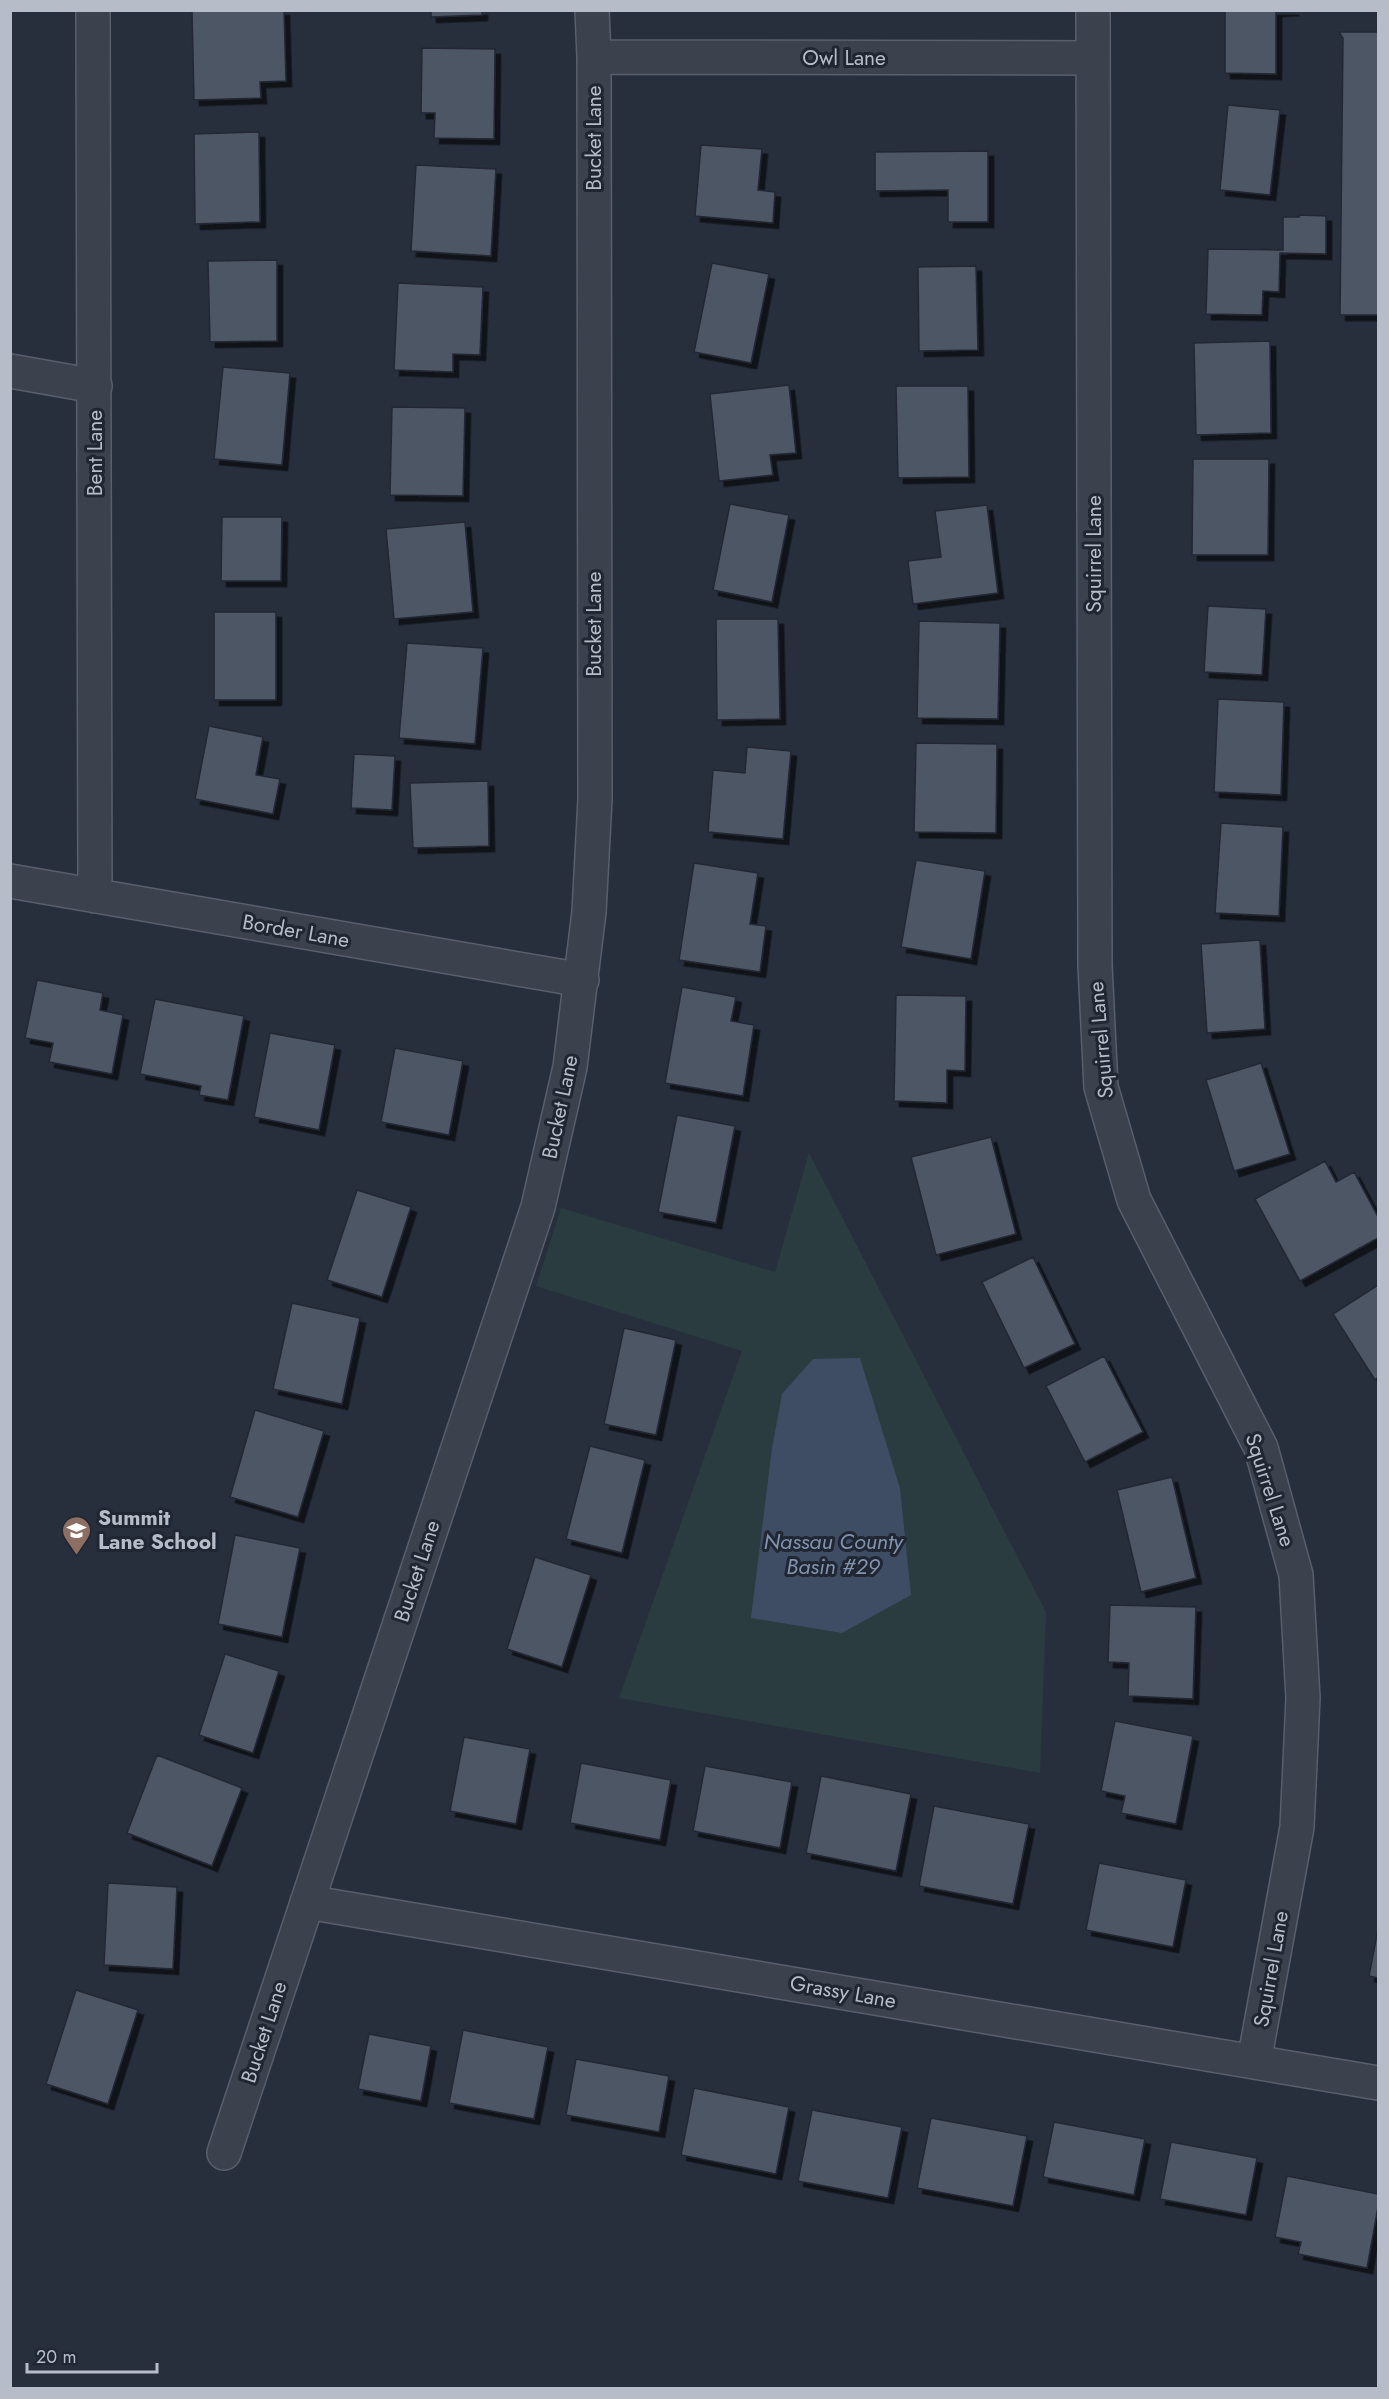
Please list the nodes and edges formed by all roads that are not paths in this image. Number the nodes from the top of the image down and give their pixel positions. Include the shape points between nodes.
1 (93, 10) edge
2 (591, 10) edge
3 (1094, 10) edge
4 (594, 57) junction
5 (1093, 58) junction
6 (10, 371) edge
7 (95, 386) junction
8 (10, 881) edge
9 (94, 896) junction
10 (582, 980) junction
11 (307, 1902) junction
12 (1254, 2062) junction
13 (1378, 2083) edge
14 (224, 2153) dead end

1 - 7 street, Bent Lane
2 - 4 street, Bucket Lane
3 - 5 street, Squirrel Lane
4 - 5 street, Owl Lane
4 - 10 street, Bucket Lane via 595,799
5 - 12 street, Squirrel Lane via 1095,965 1101,1088 1134,1200 1261,1448 1296,1575 1303,1698 1297,1827
6 - 7 street
7 - 9 street, Bent Lane
8 - 9 street, Border Lane
9 - 10 street, Border Lane
10 - 11 street, Bucket Lane via 570,1067 538,1207
11 - 12 street, Grassy Lane
11 - 14 street, Bucket Lane
12 - 13 street, Grassy Lane

